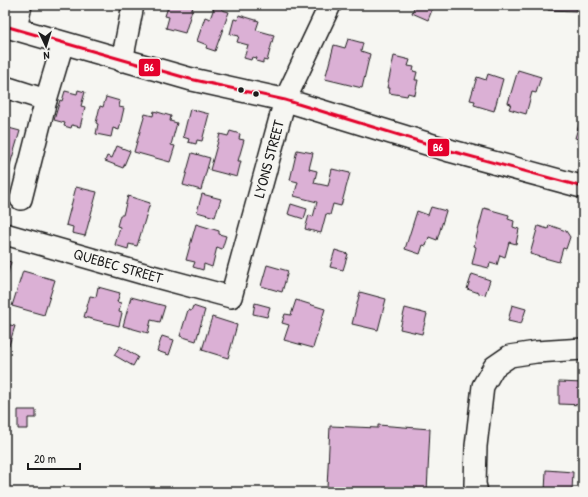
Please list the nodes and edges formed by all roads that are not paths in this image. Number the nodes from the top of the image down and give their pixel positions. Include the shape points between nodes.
1 (21, 5) edge
2 (133, 5) edge
3 (330, 5) edge
4 (10, 28) edge
5 (63, 43) junction
6 (122, 61) junction
7 (5, 87) edge
8 (46, 100) junction
9 (285, 100) junction
10 (583, 187) edge
11 (20, 199) dead end
12 (5, 234) edge
13 (231, 297) joint
14 (583, 349) edge
15 (477, 492) edge

1 - 4 street
2 - 6 street
3 - 9 street, LYONS STREET
4 - 5 main road
5 - 6 main road
5 - 8 street
6 - 9 main road
7 - 8 street
8 - 11 street
9 - 10 main road via 451,151
9 - 13 street, LYONS STREET
12 - 13 street, QUEBEC STREET
14 - 15 street via 510,356 494,367 483,386 476,446

